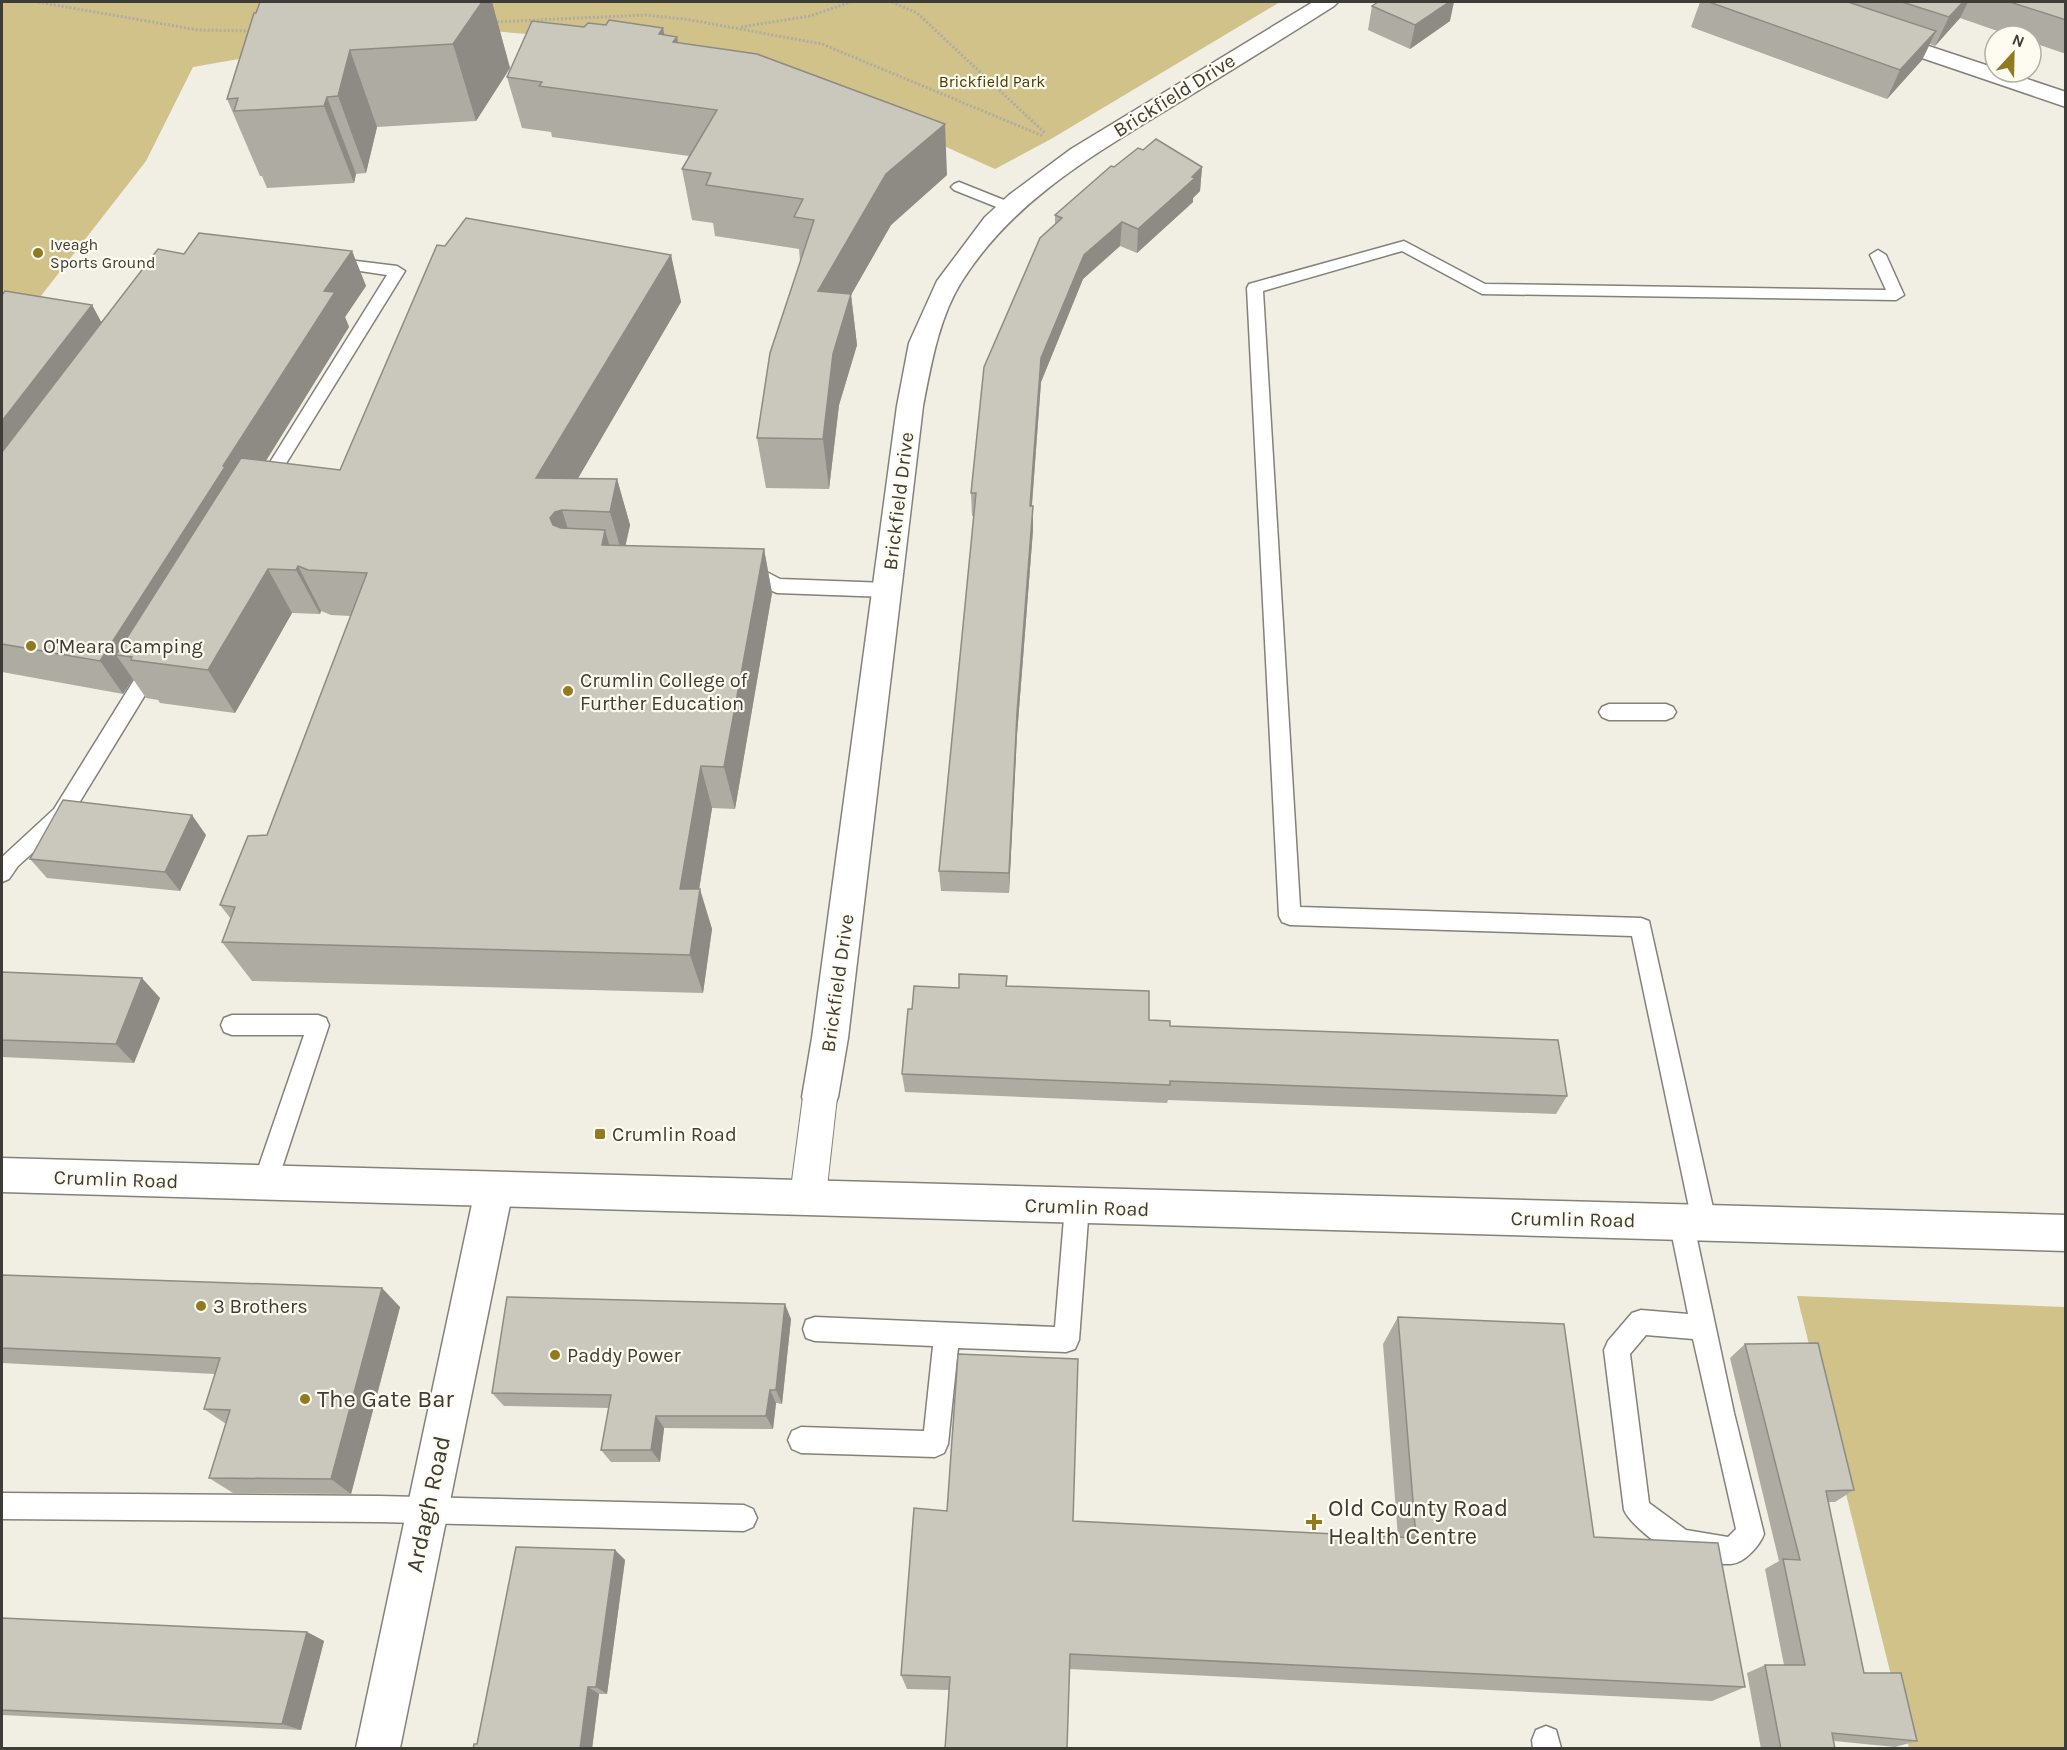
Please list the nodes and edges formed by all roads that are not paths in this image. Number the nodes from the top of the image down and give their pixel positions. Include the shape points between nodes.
1 (1327, 2) edge
2 (1868, 32) edge
3 (2066, 100) edge
4 (959, 187) dead end
5 (1009, 207) junction
6 (1878, 255) dead end
7 (315, 261) edge
8 (253, 504) edge
9 (728, 571) edge
10 (886, 590) junction
11 (163, 650) edge
12 (1609, 712) dead end
13 (1666, 712) dead end
14 (5, 863) edge
15 (232, 1025) dead end
16 (820, 1097) joint
17 (2, 1175) edge
18 (266, 1183) junction
19 (494, 1190) junction
20 (808, 1196) junction
21 (1077, 1206) junction
22 (1692, 1221) junction
23 (2066, 1233) edge
24 (1702, 1327) junction
25 (815, 1329) dead end
26 (947, 1334) junction
27 (801, 1440) dead end
28 (2, 1506) edge
29 (427, 1510) junction
30 (744, 1518) dead end
31 (378, 1749) edge

1 - 5 street, Brickfield Drive via 1079,154
2 - 3 street
4 - 5 lane
5 - 10 street, Brickfield Drive via 949,281 922,344
6 - 22 lane via 1896,295 1482,289 1404,246 1254,288 1290,916 1641,927
7 - 8 lane via 397,271
9 - 10 lane via 751,572 777,586
10 - 16 street, Brickfield Drive
11 - 14 lane via 61,815
12 - 13 lane
15 - 18 lane via 318,1025
16 - 20 street, Brickfield Drive
17 - 18 street, Crumlin Road
18 - 19 street, Crumlin Road
19 - 20 street, Crumlin Road
19 - 29 street, Ardagh Road
20 - 21 street, Crumlin Road
21 - 22 street, Crumlin Road
21 - 26 lane via 1066,1340
22 - 23 street, Crumlin Road
22 - 24 lane
24 - 24 lane via 1751,1534 1732,1551 1681,1543 1637,1510 1617,1350 1641,1322
25 - 26 lane
26 - 27 lane via 935,1444
28 - 29 lane
29 - 30 lane
29 - 31 street, Ardagh Road

